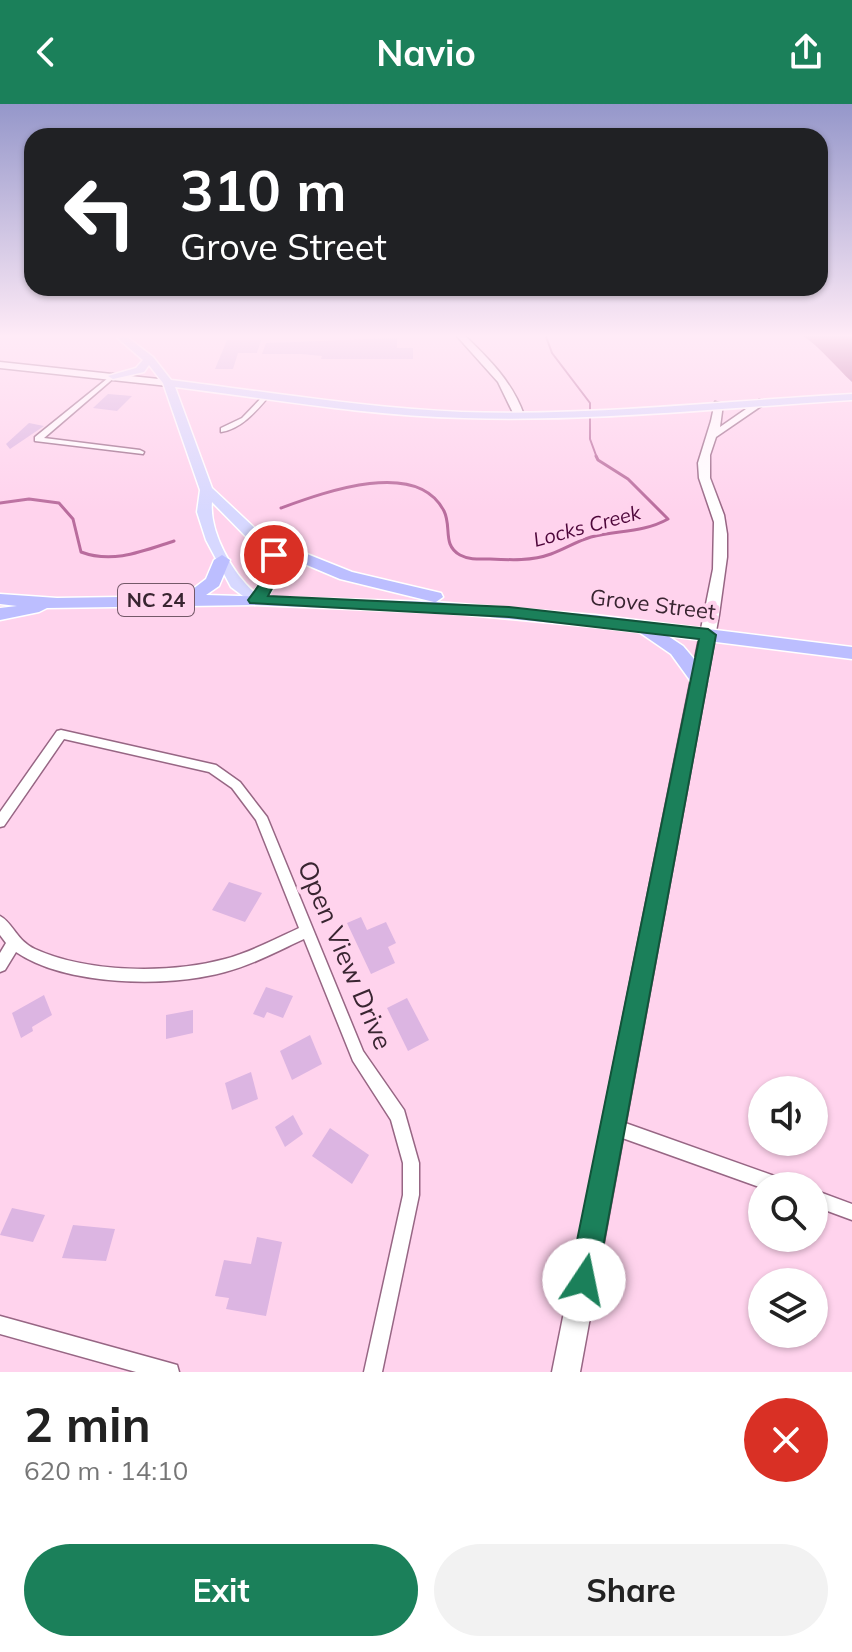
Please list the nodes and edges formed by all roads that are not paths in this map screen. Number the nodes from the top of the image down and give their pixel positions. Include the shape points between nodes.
1 (93, 393) edge
2 (172, 393) edge
3 (252, 393) edge
4 (512, 393) edge
5 (267, 395) junction
6 (852, 397) edge
7 (762, 402) junction
8 (718, 404) junction
9 (519, 415) junction
10 (728, 425) junction
11 (224, 430) dead end
12 (714, 434) junction
13 (140, 452) dead end
14 (206, 490) junction
15 (262, 541) junction
16 (222, 560) junction
17 (0, 599) edge
18 (189, 600) junction
19 (255, 600) junction
20 (57, 603) junction
21 (509, 612) junction
22 (0, 614) edge
23 (641, 627) junction
24 (708, 635) junction
25 (852, 653) edge
26 (699, 678) junction
27 (0, 822) edge
28 (0, 922) edge
29 (306, 932) junction
30 (15, 942) junction
31 (0, 965) edge
32 (614, 1127) junction
33 (748, 1175) edge
34 (828, 1203) edge
35 (852, 1212) edge
36 (0, 1325) edge
37 (170, 1372) edge
38 (373, 1372) edge
39 (566, 1372) edge

1 - 13 street via 38,439
2 - 14 main road
3 - 5 main road
4 - 9 street
5 - 9 main road via 415,412
5 - 11 street via 244,419
6 - 7 main road
7 - 8 main road
7 - 10 street
8 - 9 main road
8 - 10 street via 726,411
8 - 12 street
10 - 12 street
12 - 24 street via 703,468 722,543
14 - 15 main road
14 - 16 main road via 204,512
15 - 19 main road via 276,563 267,587
15 - 21 highway via 337,575
16 - 18 highway via 213,582
16 - 19 main road via 236,584
17 - 20 highway, NC 24
18 - 19 highway, NC 24
18 - 20 highway, NC 24
19 - 21 highway, Grove Street / NC 24
20 - 22 highway, NC 24
21 - 23 highway, Grove Street / NC 24
23 - 24 highway, Grove Street / NC 24
23 - 26 highway via 677,650
24 - 25 highway, Grove Street / NC 24
24 - 26 street
26 - 32 street
27 - 29 street, Open View Drive via 61,734 212,768 236,785 261,817
28 - 30 street
29 - 30 street via 226,966 158,975 57,962 30,954
29 - 38 street, Open View Drive via 358,1056 398,1116 411,1163 411,1195
30 - 31 street
32 - 33 street
32 - 39 street
34 - 35 street
36 - 37 street

